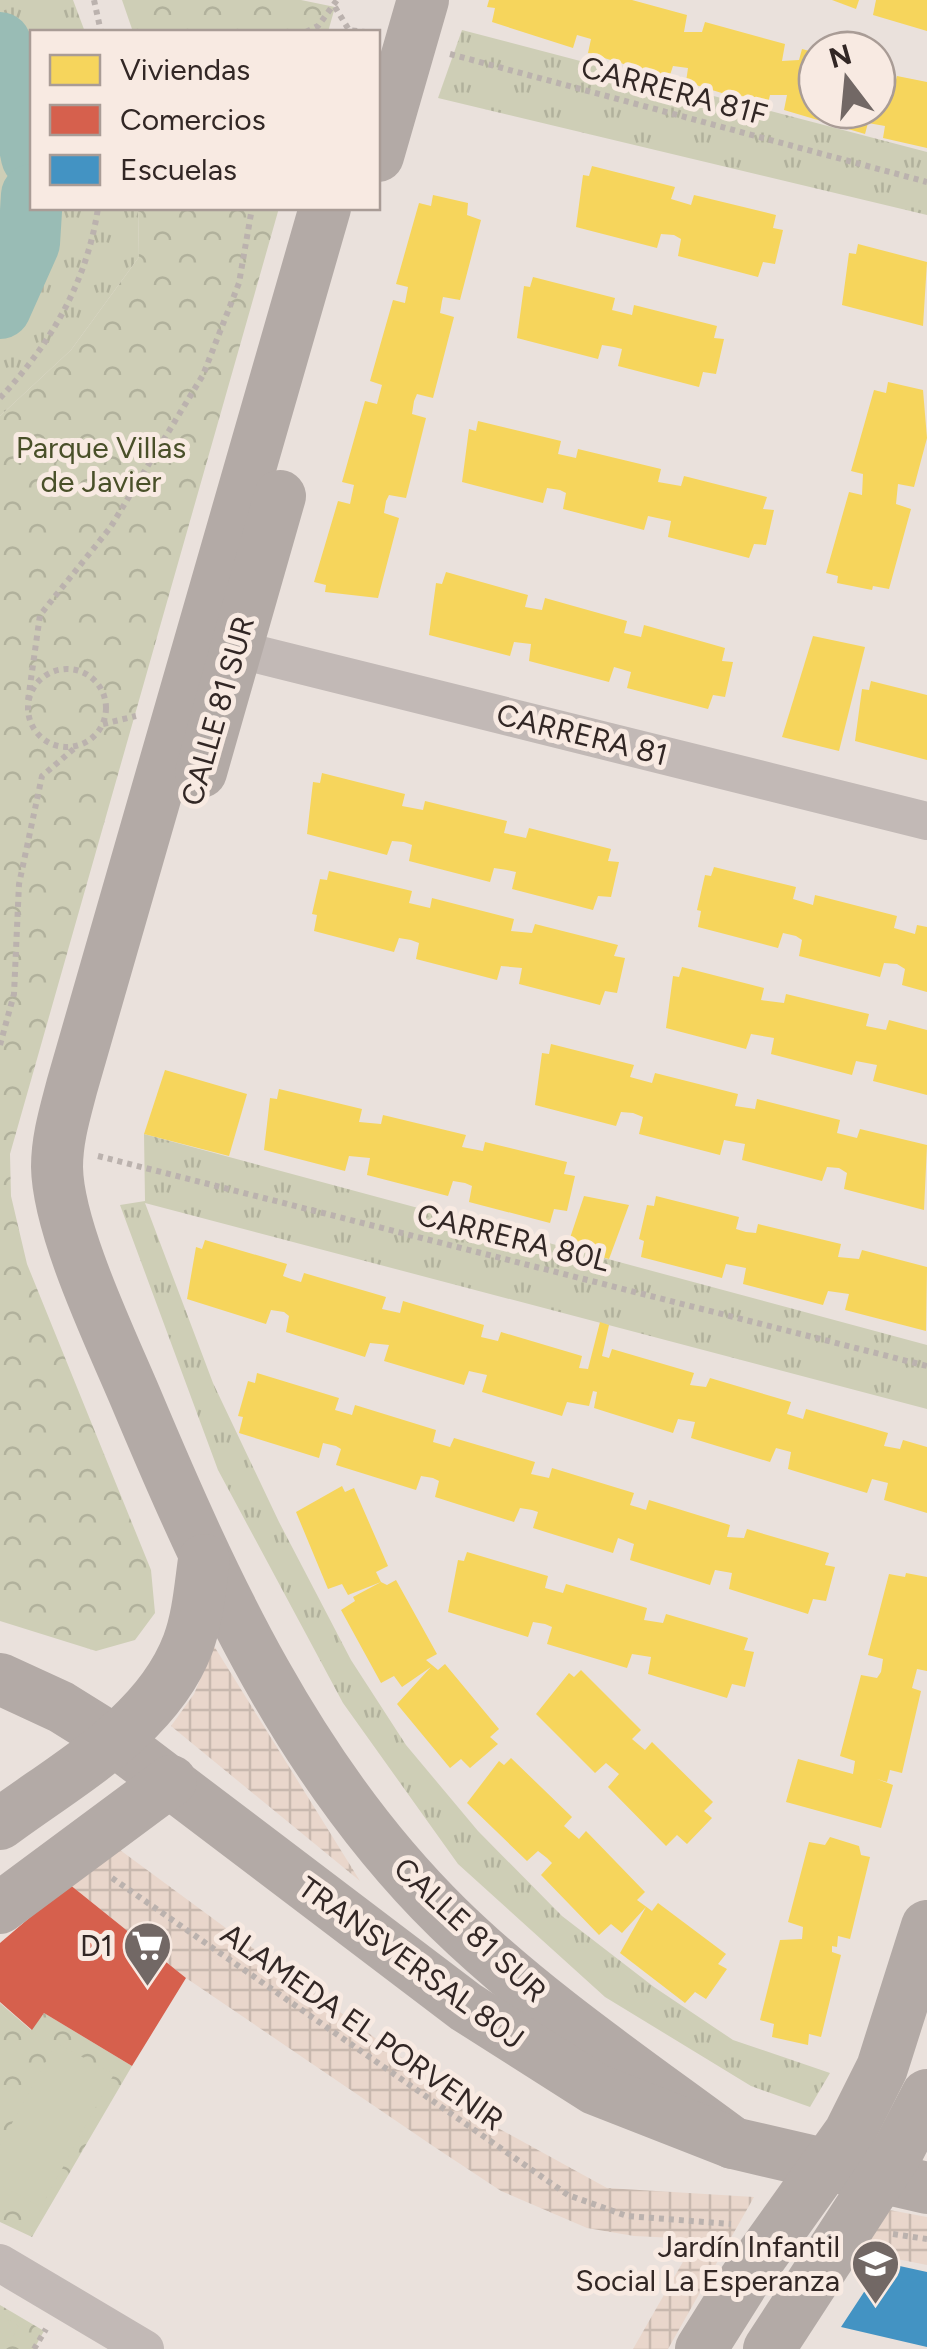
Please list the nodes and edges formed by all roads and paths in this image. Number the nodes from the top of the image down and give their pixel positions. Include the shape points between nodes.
1 (94, 0) edge
2 (376, 17) edge
3 (101, 30) edge
4 (315, 30) edge
5 (927, 182) edge
6 (97, 210) edge
7 (252, 210) edge
8 (324, 210) edge
9 (362, 210) edge
10 (0, 398) edge
11 (236, 649) junction
12 (28, 700) junction
13 (76, 747) junction
14 (927, 821) edge
15 (0, 1045) edge
16 (82, 1179) junction
17 (927, 1366) edge
18 (204, 1560) junction
19 (0, 1679) edge
20 (114, 1740) junction
21 (171, 1782) junction
22 (0, 1824) edge
23 (80, 1849) junction
24 (0, 1908) edge
25 (927, 1926) edge
26 (927, 2095) edge
27 (732, 2143) junction
28 (826, 2165) junction
29 (903, 2182) edge
30 (740, 2224) dead end
31 (890, 2234) dead end
32 (927, 2239) edge
33 (0, 2263) edge
34 (144, 2349) edge
35 (701, 2349) edge
36 (769, 2349) edge

1 - 3 path
2 - 4 path
2 - 5 path, CARRERA 81F
6 - 10 path via 72,301 33,363
7 - 12 path via 240,284 203,375 110,528 40,615
8 - 16 street, CALLE 81 SUR via 59,1134 57,1171
9 - 11 street, CALLE 81 SUR
11 - 14 street, CARRERA 81
11 - 16 street, CALLE 81 SUR
12 - 13 path via 39,737
12 - 13 path via 52,671 90,676 106,698 106,711 97,734
13 - 15 path via 42,776 20,884 14,994
16 - 17 path, CARRERA 80L
16 - 18 street, CALLE 81 SUR via 100,1312
18 - 20 street via 187,1645 154,1700
18 - 27 street, CALLE 81 SUR via 270,1688 384,1849 448,1918 570,2022
19 - 20 street, TRANSVERSAL 80J
20 - 21 street, TRANSVERSAL 80J
20 - 22 street
21 - 23 street
21 - 27 street, TRANSVERSAL 80J via 450,1996 563,2071 630,2106
23 - 24 street
23 - 30 path, ALAMEDA EL PORVENIR via 125,1890 568,2195 627,2216
25 - 28 street via 882,2068
26 - 29 street
27 - 28 street, TRANSVERSAL 80J
28 - 29 street, TRANSVERSAL 80J
28 - 35 street
29 - 36 street
31 - 32 path
33 - 34 street

